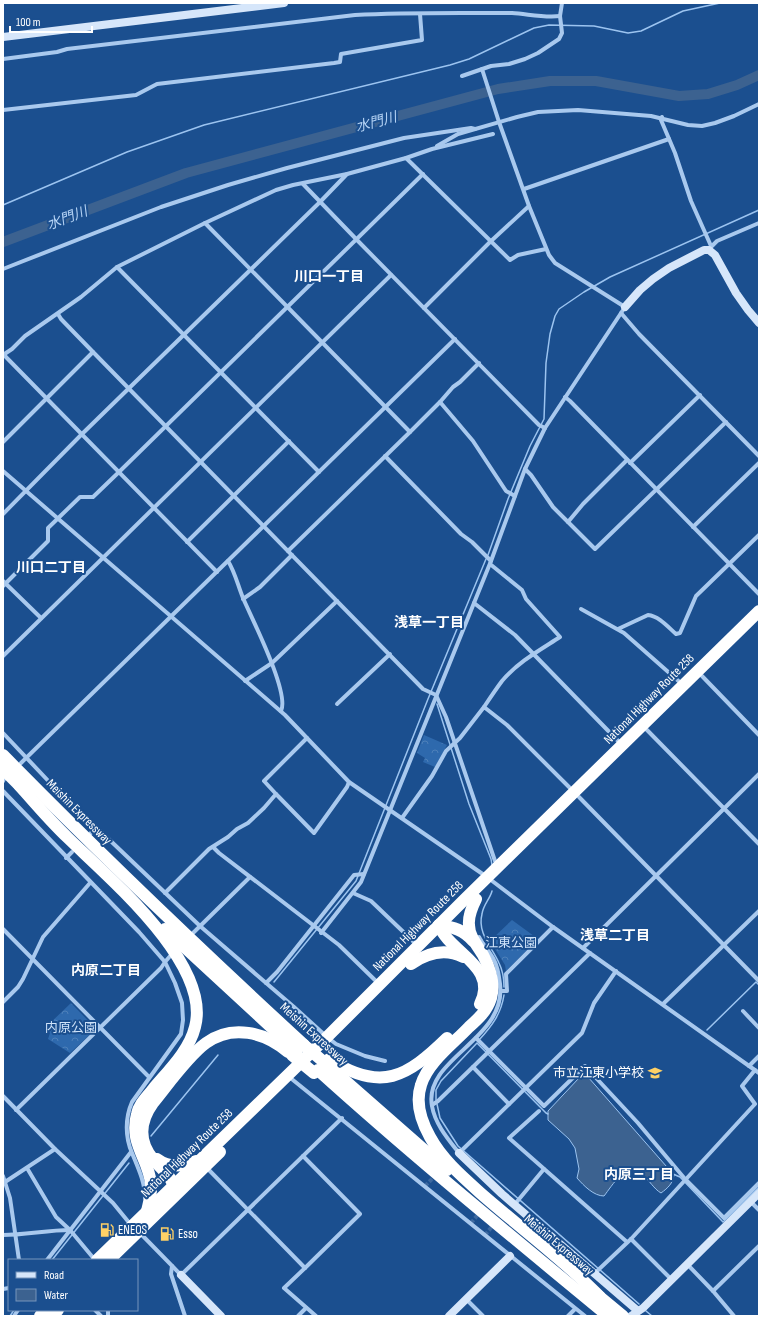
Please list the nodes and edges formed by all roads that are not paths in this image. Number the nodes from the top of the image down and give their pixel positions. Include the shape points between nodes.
1 (284, 3) edge
2 (562, 3) edge
3 (420, 14) junction
4 (561, 17) junction
5 (3, 37) edge
6 (3, 60) edge
7 (482, 69) junction
8 (462, 76) dead end
9 (759, 104) edge
10 (3, 110) edge
11 (662, 117) junction
12 (499, 122) junction
13 (475, 129) junction
14 (493, 134) dead end
15 (669, 139) junction
16 (432, 149) junction
17 (406, 158) junction
18 (347, 174) junction
19 (423, 174) junction
20 (303, 184) junction
21 (524, 189) junction
22 (320, 202) junction
23 (529, 206) junction
24 (205, 223) junction
25 (759, 223) edge
26 (356, 240) junction
27 (490, 242) junction
28 (710, 246) junction
29 (546, 249) junction
30 (117, 267) junction
31 (3, 269) edge
32 (250, 269) junction
33 (391, 275) junction
34 (288, 307) junction
35 (424, 308) junction
36 (623, 310) junction
37 (58, 314) junction
38 (759, 323) edge
39 (185, 335) junction
40 (455, 339) junction
41 (323, 342) junction
42 (93, 352) junction
43 (3, 355) edge
44 (479, 363) junction
45 (221, 372) junction
46 (129, 389) junction
47 (700, 395) junction
48 (565, 397) junction
49 (47, 399) junction
50 (440, 402) junction
51 (386, 406) junction
52 (256, 407) junction
53 (726, 422) junction
54 (166, 426) junction
55 (542, 426) junction
56 (410, 432) junction
57 (82, 434) junction
58 (3, 442) edge
59 (289, 442) junction
60 (385, 456) junction
61 (759, 456) edge
62 (628, 461) junction
63 (200, 462) junction
64 (759, 464) edge
65 (525, 469) junction
66 (3, 471) edge
67 (119, 472) junction
68 (319, 472) junction
69 (657, 490) junction
70 (26, 491) junction
71 (512, 495) junction
72 (235, 496) junction
73 (153, 508) junction
74 (3, 514) edge
75 (57, 518) junction
76 (568, 522) junction
77 (264, 526) junction
78 (693, 527) junction
79 (759, 534) edge
80 (187, 542) junction
81 (288, 551) junction
82 (292, 555) junction
83 (103, 558) junction
84 (489, 560) junction
85 (228, 561) junction
86 (729, 564) junction
87 (217, 572) junction
88 (4, 583) edge
89 (759, 594) edge
90 (243, 599) junction
91 (337, 601) junction
92 (474, 604) junction
93 (581, 609) dead end
94 (759, 611) edge
95 (170, 616) junction
96 (41, 618) junction
97 (759, 620) edge
98 (618, 629) junction
99 (390, 654) junction
100 (533, 655) junction
101 (3, 656) edge
102 (272, 663) junction
103 (702, 676) junction
104 (245, 681) junction
105 (683, 685) junction
106 (433, 693) junction
107 (337, 704) dead end
108 (484, 707) junction
109 (280, 712) junction
110 (646, 730) junction
111 (3, 733) edge
112 (759, 734) edge
113 (307, 738) junction
114 (451, 745) junction
115 (622, 745) junction
116 (3, 755) edge
117 (27, 758) junction
118 (21, 763) dead end
119 (759, 774) edge
120 (3, 776) edge
121 (349, 782) junction
122 (18, 785) junction
123 (3, 790) edge
124 (276, 794) junction
125 (576, 795) junction
126 (387, 807) junction
127 (724, 808) junction
128 (402, 818) junction
129 (96, 827) junction
130 (90, 834) dead end
131 (759, 844) edge
132 (213, 847) junction
133 (72, 852) dead end
134 (66, 858) junction
135 (499, 866) junction
136 (363, 874) junction
137 (656, 876) junction
138 (250, 877) junction
139 (489, 880) junction
140 (90, 883) junction
141 (165, 893) junction
142 (353, 893) junction
143 (476, 899) junction
144 (759, 911) edge
145 (200, 926) junction
146 (553, 927) junction
147 (443, 928) junction
148 (3, 929) edge
149 (317, 930) junction
150 (192, 934) dead end
151 (477, 940) junction
152 (418, 946) junction
153 (724, 946) junction
154 (583, 948) junction
155 (590, 953) junction
156 (171, 955) dead end
157 (32, 959) junction
158 (165, 962) junction
159 (411, 964) junction
160 (474, 964) junction
161 (616, 971) junction
162 (759, 981) edge
163 (266, 983) junction
164 (379, 985) junction
165 (501, 991) junction
166 (3, 1002) edge
167 (663, 1004) junction
168 (743, 1011) dead end
169 (100, 1028) junction
170 (759, 1028) edge
171 (329, 1039) junction
172 (478, 1040) junction
173 (300, 1048) junction
174 (488, 1053) junction
175 (759, 1056) edge
176 (385, 1061) dead end
177 (321, 1066) junction
178 (748, 1066) junction
179 (473, 1067) junction
180 (755, 1070) junction
181 (759, 1073) edge
182 (149, 1077) junction
183 (290, 1077) junction
184 (524, 1089) junction
185 (3, 1096) edge
186 (435, 1103) junction
187 (509, 1104) junction
188 (16, 1110) junction
189 (539, 1111) dead end
190 (342, 1118) junction
191 (55, 1149) junction
192 (461, 1151) junction
193 (131, 1152) junction
194 (149, 1154) junction
195 (303, 1156) junction
196 (203, 1163) junction
197 (26, 1168) junction
198 (544, 1169) junction
199 (148, 1171) junction
200 (3, 1176) edge
201 (684, 1180) junction
202 (5, 1182) junction
203 (759, 1183) edge
204 (173, 1190) junction
205 (103, 1193) junction
206 (759, 1193) edge
207 (517, 1201) junction
208 (751, 1202) junction
209 (146, 1206) junction
210 (248, 1210) junction
211 (759, 1210) edge
212 (135, 1228) junction
213 (72, 1232) junction
214 (3, 1235) edge
215 (15, 1235) junction
216 (629, 1240) junction
217 (759, 1246) edge
218 (510, 1256) junction
219 (19, 1259) edge
220 (48, 1259) edge
221 (95, 1259) edge
222 (97, 1259) edge
223 (110, 1259) edge
224 (686, 1264) junction
225 (172, 1266) junction
226 (305, 1268) junction
227 (598, 1271) junction
228 (181, 1275) junction
229 (671, 1279) junction
230 (714, 1291) junction
231 (600, 1297) junction
232 (466, 1298) junction
233 (306, 1308) junction
234 (575, 1308) junction
235 (640, 1312) junction
236 (185, 1316) edge
237 (221, 1316) edge
238 (298, 1316) edge
239 (316, 1316) edge
240 (449, 1316) edge
241 (483, 1316) edge
242 (568, 1316) edge
243 (585, 1316) edge
244 (608, 1316) edge
245 (623, 1316) edge
246 (631, 1316) edge
247 (734, 1316) edge

1 - 5 street
2 - 4 street
3 - 4 street via 525,14
3 - 6 street via 355,15 68,49
3 - 10 street via 422,40 341,54 340,62 157,84 136,95
4 - 7 street via 562,33 559,39 538,53 509,64
7 - 8 street
7 - 12 street
9 - 11 street via 734,116 702,126 688,125
11 - 12 street via 578,110 549,111
11 - 15 street
12 - 13 street
12 - 21 street
13 - 16 street via 458,134
13 - 31 street via 404,138 228,185 161,207
14 - 16 street
15 - 21 street
15 - 28 street
16 - 17 street
17 - 18 street
17 - 19 street
18 - 20 street
18 - 22 street
19 - 26 street
19 - 27 street
20 - 22 street
20 - 24 street via 276,190
21 - 23 street
22 - 26 street
22 - 32 street
23 - 27 street
23 - 29 street
24 - 30 street
24 - 32 street
25 - 28 street
26 - 33 street
26 - 34 street
27 - 29 street via 510,260 518,255
27 - 35 street
28 - 36 street via 659,275 640,290
28 - 38 street via 736,293
29 - 36 street via 556,263 591,285
30 - 37 street
30 - 39 street
32 - 34 street
32 - 39 street
33 - 35 street
33 - 41 street
34 - 41 street
34 - 45 street
35 - 40 street
36 - 47 street via 639,334
36 - 48 street
37 - 42 street
37 - 43 street via 25,336
39 - 45 street
39 - 46 street
40 - 44 street
40 - 51 street
41 - 51 street
41 - 52 street
42 - 46 street
42 - 49 street
43 - 49 street
44 - 50 street
44 - 55 street
45 - 52 street
45 - 54 street
46 - 54 street
46 - 57 street
47 - 53 street
47 - 62 street
48 - 55 street
48 - 62 street
49 - 57 street
49 - 58 street
50 - 56 street
50 - 71 street via 473,441
51 - 56 street
51 - 68 street
52 - 59 street
52 - 63 street
53 - 61 street
53 - 69 street
54 - 63 street
54 - 67 street
55 - 65 street
56 - 60 street
57 - 67 street
57 - 70 street
59 - 68 street
59 - 72 street
60 - 81 street
60 - 84 street
62 - 69 street
62 - 76 street
63 - 72 street
63 - 73 street
64 - 78 street
65 - 71 street
65 - 76 street
66 - 70 street
67 - 73 street
67 - 75 street via 93,497 80,497
68 - 77 street
69 - 76 street via 596,549
69 - 78 street
70 - 74 street
70 - 75 street
71 - 84 street
72 - 77 street
72 - 80 street
73 - 80 street
73 - 83 street
75 - 83 street
75 - 88 street via 48,528 48,541
77 - 81 street
77 - 85 street
78 - 86 street
79 - 86 street
80 - 87 street
81 - 82 street
82 - 90 street via 260,587
82 - 91 street
83 - 95 street
83 - 96 street
84 - 92 street
84 - 100 street via 522,590 526,599 560,637
85 - 87 street
85 - 90 street
86 - 89 street
86 - 98 street via 696,596 680,634 676,634 652,615
87 - 95 street
88 - 96 street
90 - 102 street
91 - 99 street
91 - 102 street
92 - 100 street via 515,635
92 - 106 street
93 - 98 street
94 - 105 highway, National Highway Route 258
95 - 104 street
95 - 117 street
96 - 101 street
97 - 103 highway, National Highway Route 258
98 - 105 street
99 - 106 street via 423,689
99 - 107 street
100 - 108 street via 502,681
100 - 115 street
102 - 104 street
102 - 109 street via 282,697 283,707
103 - 110 highway, National Highway Route 258
103 - 112 street
104 - 109 street
105 - 115 highway, National Highway Route 258
106 - 114 street via 446,718
106 - 126 street
108 - 114 street via 460,738
108 - 125 street via 507,725
109 - 113 street
110 - 125 highway, National Highway Route 258
110 - 127 street
111 - 117 street
113 - 121 street
113 - 124 street via 264,781
114 - 128 street
114 - 135 street via 494,861
115 - 125 highway, National Highway Route 258
116 - 173 highway, Meishin Expressway via 236,982 270,1009
117 - 118 street
117 - 129 street
119 - 127 street
120 - 122 highway, Meishin Expressway
121 - 124 street via 314,833
121 - 126 street
122 - 173 highway, Meishin Expressway via 129,895
122 - 199 highway via 160,931 182,964 192,986 197,1016 193,1035 185,1050 143,1101 136,1117 138,1146
123 - 134 street
124 - 132 street via 248,823
125 - 135 highway, National Highway Route 258
125 - 137 street
125 - 139 highway, National Highway Route 258 via 513,862
126 - 128 street
126 - 136 street
127 - 131 street
127 - 137 street
128 - 139 street
129 - 130 street
129 - 141 street
132 - 138 street
132 - 141 street
133 - 134 street
134 - 140 street
135 - 139 highway, National Highway Route 258
136 - 142 street
136 - 149 street via 354,876
137 - 153 street
137 - 154 street
138 - 145 street
138 - 149 street
139 - 143 highway, National Highway Route 258
139 - 146 street
139 - 147 highway, National Highway Route 258
140 - 157 street via 43,938
140 - 158 street
141 - 145 street
142 - 149 street
142 - 152 street via 371,901
143 - 147 highway, National Highway Route 258
143 - 151 highway via 470,911 469,925
144 - 153 street
145 - 150 street
145 - 163 street
146 - 154 street
146 - 165 street via 506,974 507,991
147 - 151 highway via 456,928
147 - 152 highway, National Highway Route 258
147 - 159 highway, National Highway Route 258
147 - 160 highway
148 - 157 street
149 - 163 street
149 - 164 street via 339,945
151 - 165 street via 494,960
151 - 231 highway via 490,972 491,997 485,1011 435,1062 424,1077 419,1111 430,1138 456,1170
152 - 164 highway, National Highway Route 258
153 - 162 street
153 - 167 street
154 - 155 street
155 - 161 street
155 - 174 street
156 - 158 street
157 - 166 street via 21,983
157 - 169 street
158 - 169 street
158 - 182 street via 182,1003 183,1020 181,1034
159 - 160 highway via 426,955 447,952 460,955
159 - 171 highway, National Highway Route 258
160 - 177 highway via 481,975 484,988 479,1006 417,1064 399,1074 382,1078
161 - 167 street
161 - 184 street via 594,1003 582,1033
163 - 171 street
164 - 171 highway, National Highway Route 258
165 - 172 street via 495,1016
167 - 178 street
168 - 170 street
169 - 182 street
169 - 188 street
171 - 176 street via 365,1056
171 - 183 highway, National Highway Route 258
172 - 174 street
172 - 186 street via 437,1078 432,1092
173 - 177 highway
173 - 177 highway, bridge
173 - 194 highway via 246,1032 228,1034 206,1042 148,1110 142,1130
174 - 179 street
174 - 184 street
175 - 178 street
177 - 231 highway, Meishin Expressway
177 - 244 highway, Meishin Expressway via 384,1130
178 - 180 street
179 - 186 street
179 - 187 street
180 - 181 street
180 - 201 street via 742,1086 755,1104
182 - 193 street via 128,1111 127,1134
183 - 190 street
183 - 196 highway, National Highway Route 258
184 - 187 street
184 - 201 street via 544,1106 585,1066 638,1123
185 - 188 street
186 - 192 street via 436,1120 444,1134
187 - 192 street
188 - 191 street
189 - 198 street via 509,1138
190 - 195 street
190 - 218 street
191 - 197 street
191 - 205 street
192 - 207 street
193 - 205 street
193 - 209 street via 139,1167
194 - 196 highway via 173,1166
194 - 204 highway via 172,1179
195 - 210 street
195 - 226 street via 360,1214
196 - 204 highway, National Highway Route 258
196 - 210 street
197 - 202 street
197 - 213 street via 56,1217
198 - 207 street
198 - 216 street
199 - 204 highway via 157,1183
199 - 209 highway via 152,1190
200 - 202 street
201 - 203 street via 724,1218
201 - 216 street
202 - 215 street
204 - 209 highway, National Highway Route 258
204 - 212 highway, National Highway Route 258
205 - 212 street
205 - 213 street
206 - 208 street
207 - 227 street
208 - 211 street
208 - 224 street
209 - 212 highway, National Highway Route 258
210 - 226 street
210 - 228 street
212 - 222 highway, National Highway Route 258
212 - 223 highway, National Highway Route 258
212 - 225 street
213 - 215 street via 51,1230
213 - 220 street
213 - 221 street
214 - 215 street
215 - 219 street
216 - 227 street
216 - 229 street
217 - 230 street
218 - 232 street
218 - 234 street
224 - 229 street
224 - 230 street
225 - 228 street
225 - 236 street via 171,1274
226 - 233 street via 284,1288
227 - 235 street
228 - 237 street
229 - 235 street
230 - 247 street
231 - 245 highway, Meishin Expressway
232 - 240 street
232 - 241 street
233 - 238 street
233 - 239 street
234 - 242 street
234 - 243 street
235 - 246 street

